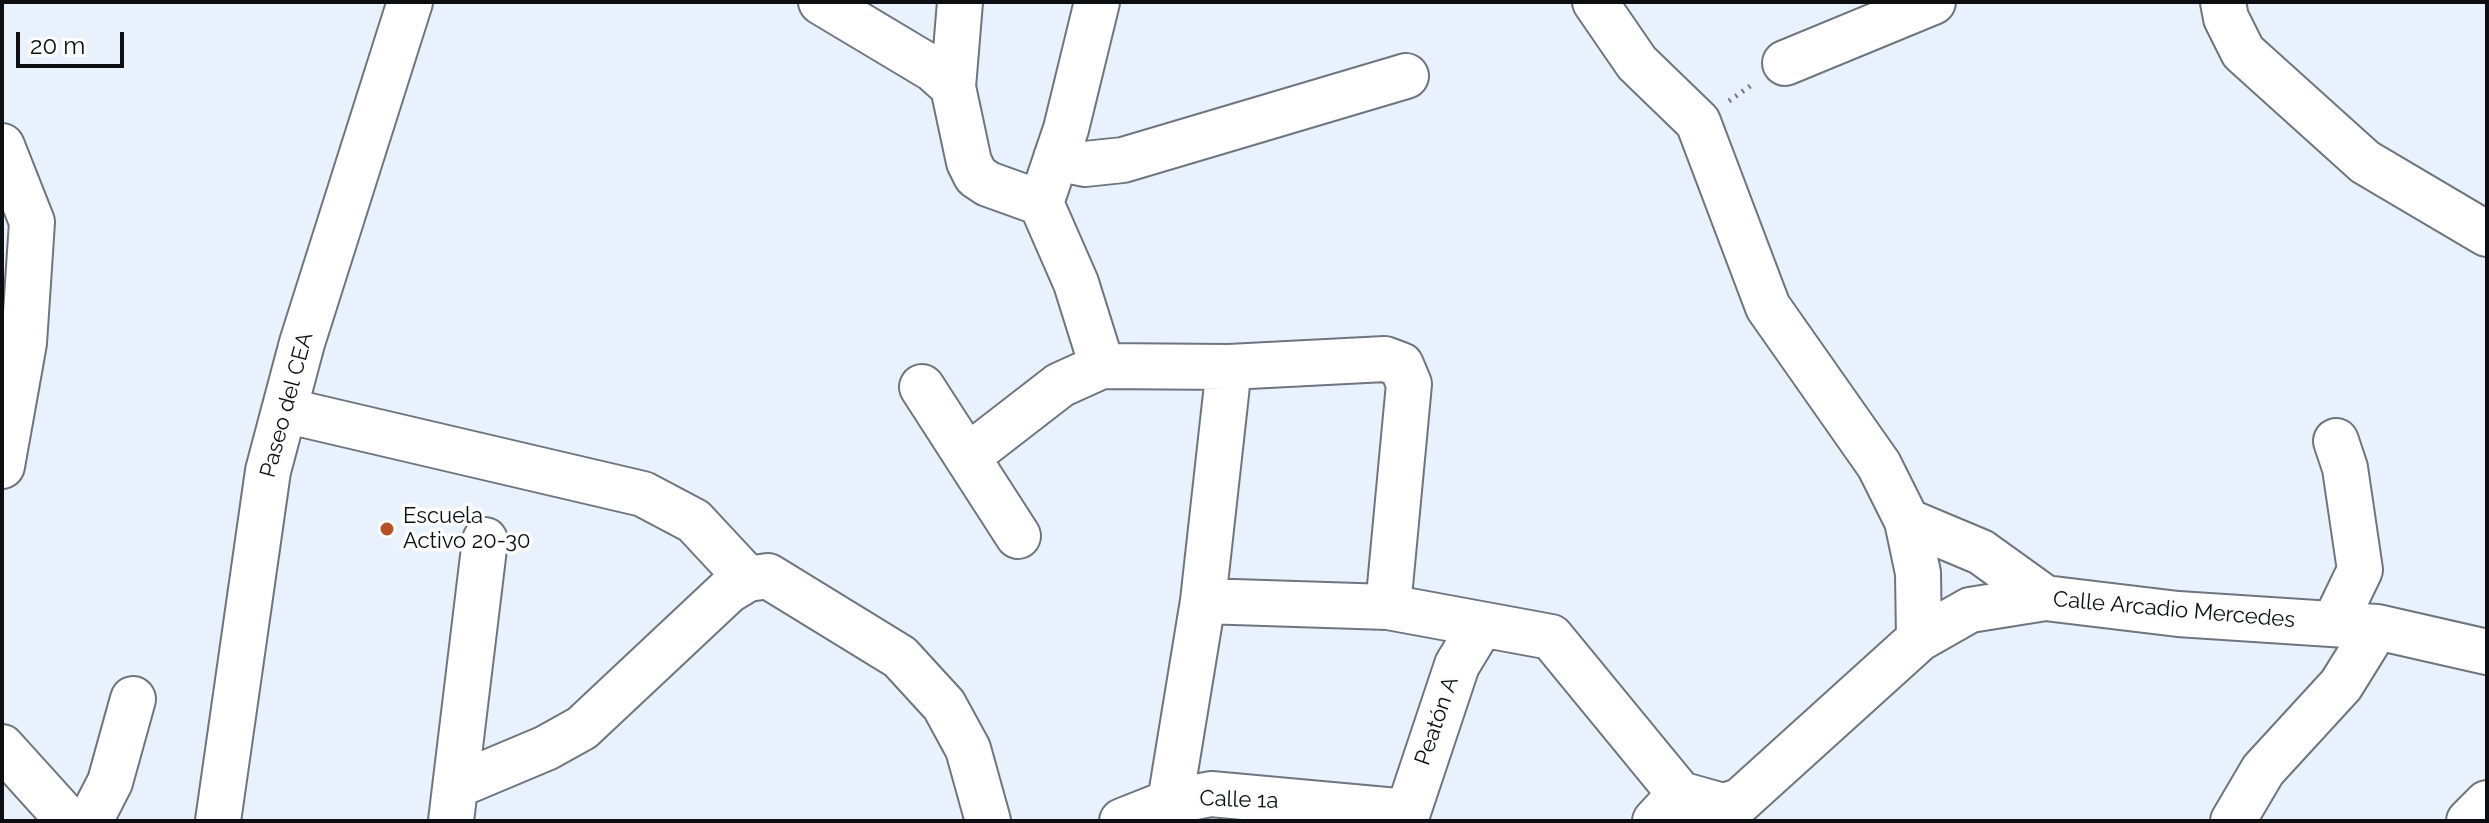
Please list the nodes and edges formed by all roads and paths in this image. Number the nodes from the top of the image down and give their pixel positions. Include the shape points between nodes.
1 (410, 2) edge
2 (821, 2) edge
3 (960, 2) edge
4 (1097, 2) edge
5 (1595, 2) edge
6 (1933, 2) edge
7 (2223, 2) edge
8 (1785, 63) joint
9 (1406, 76) dead end
10 (953, 87) junction
11 (1698, 122) junction
12 (2, 146) edge
13 (1056, 158) junction
14 (1041, 203) junction
15 (2487, 234) edge
16 (1102, 366) junction
17 (1229, 367) junction
18 (922, 387) dead end
19 (284, 410) junction
20 (2336, 441) dead end
21 (967, 457) junction
22 (2, 466) edge
23 (1907, 521) junction
24 (1018, 536) dead end
25 (485, 540) dead end
26 (748, 579) junction
27 (2045, 598) junction
28 (1203, 601) junction
29 (1388, 607) junction
30 (2334, 624) junction
31 (1480, 627) junction
32 (2377, 627) junction
33 (1919, 639) junction
34 (2487, 652) edge
35 (133, 699) dead end
36 (2, 747) edge
37 (1170, 802) junction
38 (454, 803) edge
39 (2487, 803) edge
40 (1668, 808) edge
41 (1407, 816) edge
42 (69, 821) edge
43 (90, 821) edge
44 (218, 821) edge
45 (988, 821) edge
46 (1122, 821) edge
47 (2233, 821) edge
48 (2469, 821) edge

1 - 19 street, Paseo del CEA
2 - 10 street via 933,69
3 - 10 street
4 - 13 street
5 - 11 street via 1637,63
6 - 8 street
7 - 15 street via 2243,52 2365,162
8 - 11 path
9 - 13 street via 1123,160 1085,164
10 - 14 street via 976,176
11 - 23 street via 1768,307 1879,465
12 - 22 street via 32,222 24,343
13 - 14 street
14 - 16 street via 1076,283
16 - 17 street
16 - 21 street via 1060,385
17 - 28 street
17 - 29 street via 1385,359 1401,365 1409,384
18 - 21 street
19 - 26 street via 643,494 694,521
19 - 44 street, Paseo del CEA via 268,471
20 - 30 street via 2360,570
21 - 24 street
23 - 27 street via 1981,552
23 - 33 street via 1918,573
25 - 38 street
26 - 38 street via 728,591 582,728
26 - 45 street via 768,576 900,657 944,705 968,749
27 - 30 street, Calle Arcadio Mercedes via 2178,614
27 - 33 street, Calle Arcadio Mercedes via 1970,610
28 - 29 street
28 - 37 street
29 - 31 street
30 - 32 street, Calle Arcadio Mercedes
31 - 40 street via 1551,637
31 - 41 street, Peatón A via 1457,665
32 - 34 street, Calle Arcadio Mercedes
32 - 47 street via 2341,685 2263,770
33 - 40 street, Calle Arcadio Mercedes via 1740,801
35 - 43 street via 110,782
36 - 42 street
37 - 41 street, Calle 1a via 1211,794
37 - 46 street, Calle 1a
39 - 48 street

